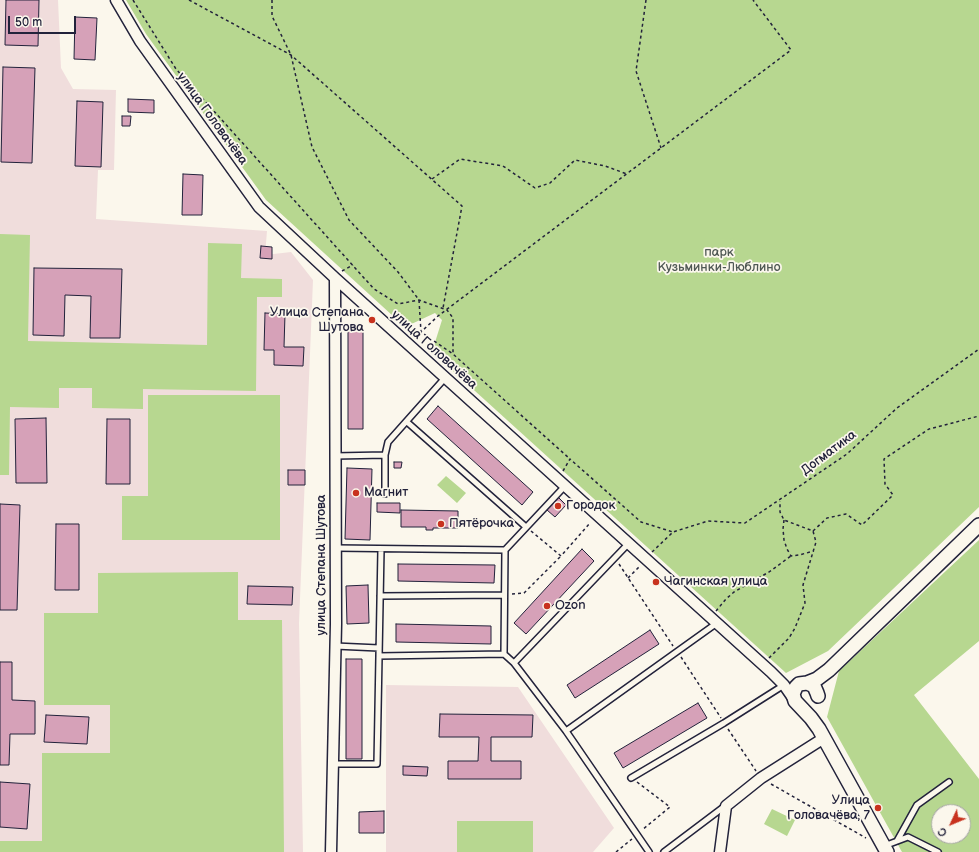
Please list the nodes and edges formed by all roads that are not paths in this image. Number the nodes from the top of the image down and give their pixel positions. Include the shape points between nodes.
1 (116, 0) edge
2 (335, 278) junction
3 (445, 378) junction
4 (407, 422) junction
5 (385, 455) junction
6 (335, 456) junction
7 (565, 486) junction
8 (385, 494) dead end
9 (979, 525) edge
10 (526, 527) junction
11 (628, 544) junction
12 (335, 548) junction
13 (381, 549) junction
14 (505, 550) junction
15 (504, 595) junction
16 (380, 596) junction
17 (714, 621) junction
18 (335, 646) junction
19 (379, 648) junction
20 (504, 654) junction
21 (379, 656) junction
22 (514, 663) junction
23 (829, 670) junction
24 (781, 682) junction
25 (805, 683) junction
26 (817, 698) junction
27 (797, 702) junction
28 (566, 731) junction
29 (822, 733) junction
30 (332, 764) junction
31 (631, 778) road end
32 (949, 782) dead end
33 (726, 806) junction
34 (897, 842) junction
35 (886, 849) edge
36 (331, 852) edge
37 (649, 852) edge
38 (664, 852) edge
39 (720, 852) edge
40 (938, 852) edge

1 - 2 street, улица Головачёва via 140,41 259,207
2 - 3 street, улица Головачёва
2 - 6 street, улица Степана Шутова
3 - 4 lane
3 - 7 street, улица Головачёва
4 - 5 lane via 388,442
4 - 10 lane
5 - 6 lane
5 - 8 lane
6 - 12 street, улица Степана Шутова
7 - 10 lane
7 - 11 street, улица Головачёва
9 - 23 street
10 - 14 lane
11 - 17 street, улица Головачёва via 644,562
11 - 22 lane
12 - 13 lane
12 - 18 street, улица Степана Шутова
13 - 14 lane
13 - 16 lane
14 - 15 lane
15 - 16 lane
15 - 20 lane
16 - 19 lane
17 - 24 street, улица Головачёва
17 - 28 lane via 677,652
18 - 19 lane
18 - 30 street, улица Степана Шутова
19 - 21 lane
20 - 21 lane
20 - 22 lane
21 - 30 lane via 377,764
22 - 28 lane
23 - 25 street via 817,679
23 - 26 street
24 - 25 street
24 - 27 street, улица Головачёва
24 - 31 lane via 724,723
25 - 26 street via 814,686 818,693
25 - 27 street via 799,684 794,690
26 - 27 street via 815,704 808,707
26 - 29 street via 816,717
27 - 29 street
28 - 37 lane
29 - 33 street
29 - 35 street
30 - 36 street, улица Степана Шутова
32 - 34 lane via 917,805
33 - 38 lane
33 - 39 street
34 - 35 lane
34 - 40 lane via 908,837

